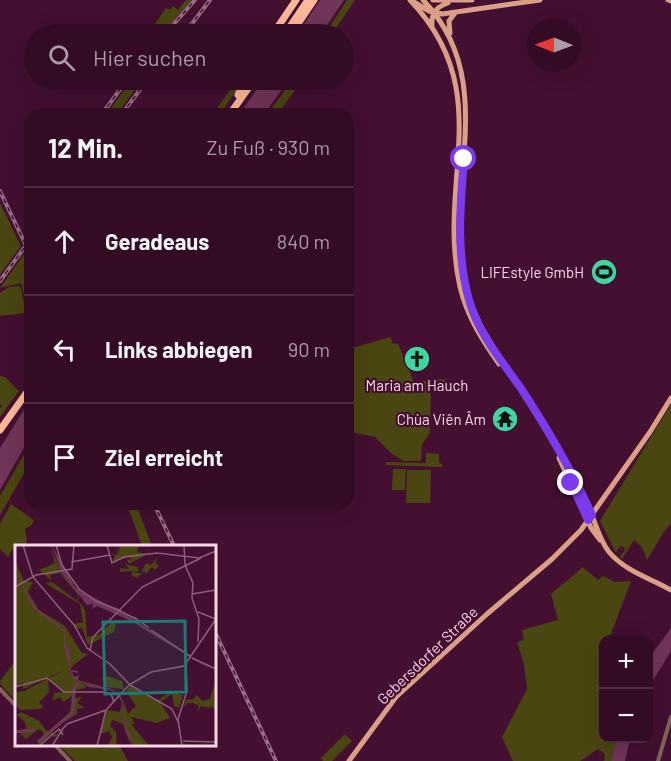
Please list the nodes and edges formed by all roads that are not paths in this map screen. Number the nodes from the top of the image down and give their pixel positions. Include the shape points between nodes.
1 (296, 0) edge
2 (302, 0) edge
3 (308, 0) edge
4 (314, 0) edge
5 (410, 0) edge
6 (423, 0) edge
7 (433, 0) edge
8 (471, 0) edge
9 (540, 0) edge
10 (452, 1) edge
11 (434, 12) junction
12 (455, 13) junction
13 (280, 24) edge
14 (286, 24) edge
15 (292, 24) edge
16 (298, 24) edge
17 (434, 29) junction
18 (446, 29) junction
19 (450, 37) junction
20 (455, 78) junction
21 (464, 80) junction
22 (242, 90) edge
23 (246, 90) edge
24 (238, 98) junction
25 (230, 108) edge
26 (233, 108) edge
27 (24, 389) edge
28 (24, 396) edge
29 (671, 398) edge
30 (0, 422) edge
31 (0, 430) edge
32 (590, 518) junction
33 (671, 590) edge
34 (0, 690) edge
35 (15, 705) edge
36 (671, 717) edge
37 (56, 746) edge
38 (70, 761) edge
39 (349, 761) edge
40 (657, 761) edge

1 - 13 highway
2 - 14 highway
3 - 15 highway
4 - 16 highway
5 - 11 main road
5 - 17 main road
6 - 11 main road
7 - 10 main road
8 - 10 main road
9 - 12 main road
10 - 11 main road
11 - 12 main road
11 - 17 main road
11 - 18 main road
12 - 19 main road via 449,21
17 - 18 main road
17 - 20 main road
18 - 19 main road
19 - 21 main road
20 - 21 main road
20 - 32 main road via 460,125 454,243 465,304 480,336 527,404
21 - 32 main road via 466,125 460,238 469,300 486,338 553,439
22 - 24 highway
23 - 24 highway
24 - 25 highway
24 - 26 highway
27 - 30 highway
28 - 31 highway
29 - 32 main road, Gebersdorfer Straße
32 - 33 main road via 611,555
32 - 39 main road, Gebersdorfer Straße via 563,548 392,702
34 - 35 street
36 - 40 street
37 - 38 street

